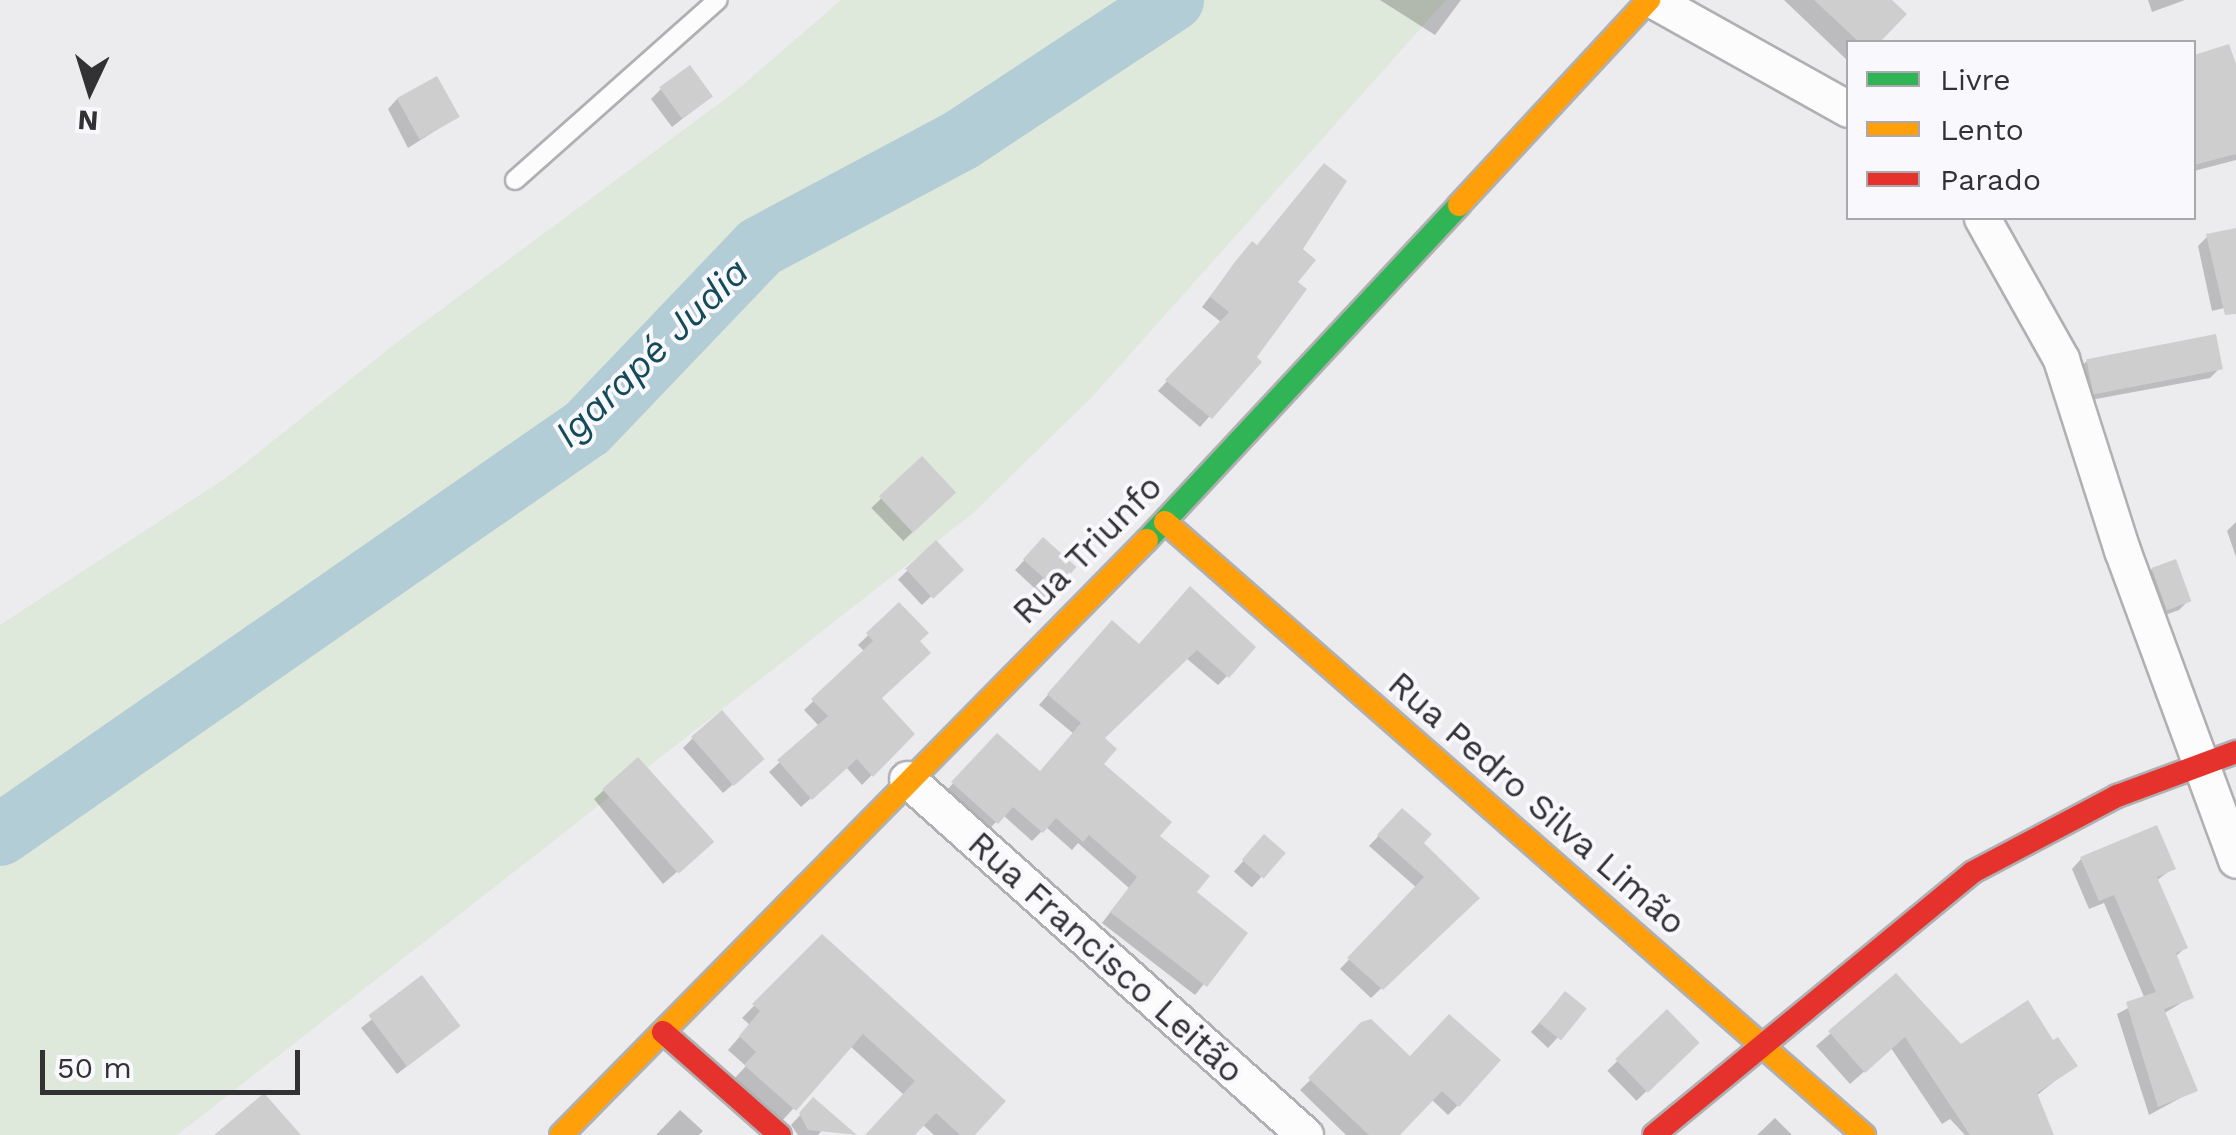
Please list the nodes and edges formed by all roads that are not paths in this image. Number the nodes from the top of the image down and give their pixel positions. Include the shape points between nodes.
1 (718, 0) edge
2 (1651, 0) edge
3 (1846, 108) edge
4 (515, 180) dead end
5 (1983, 220) edge
6 (1164, 522) junction
7 (2220, 756) edge
8 (907, 779) junction
9 (2236, 860) edge
10 (663, 1032) junction
11 (1758, 1043) junction
12 (561, 1135) edge
13 (780, 1135) edge
14 (1305, 1135) edge
15 (1654, 1135) edge
16 (1864, 1135) edge

1 - 4 lane
2 - 3 street
2 - 6 street, Rua Triunfo
5 - 7 street via 2061,358 2122,550
6 - 8 street, Rua Triunfo
6 - 11 street, Rua Pedro Silva Limão
7 - 9 street
7 - 11 street via 2057,824 1973,872
8 - 10 street, Rua Triunfo
8 - 14 street, Rua Francisco Leitão
10 - 12 street, Rua Triunfo
10 - 13 street
11 - 15 street
11 - 16 street, Rua Pedro Silva Limão

